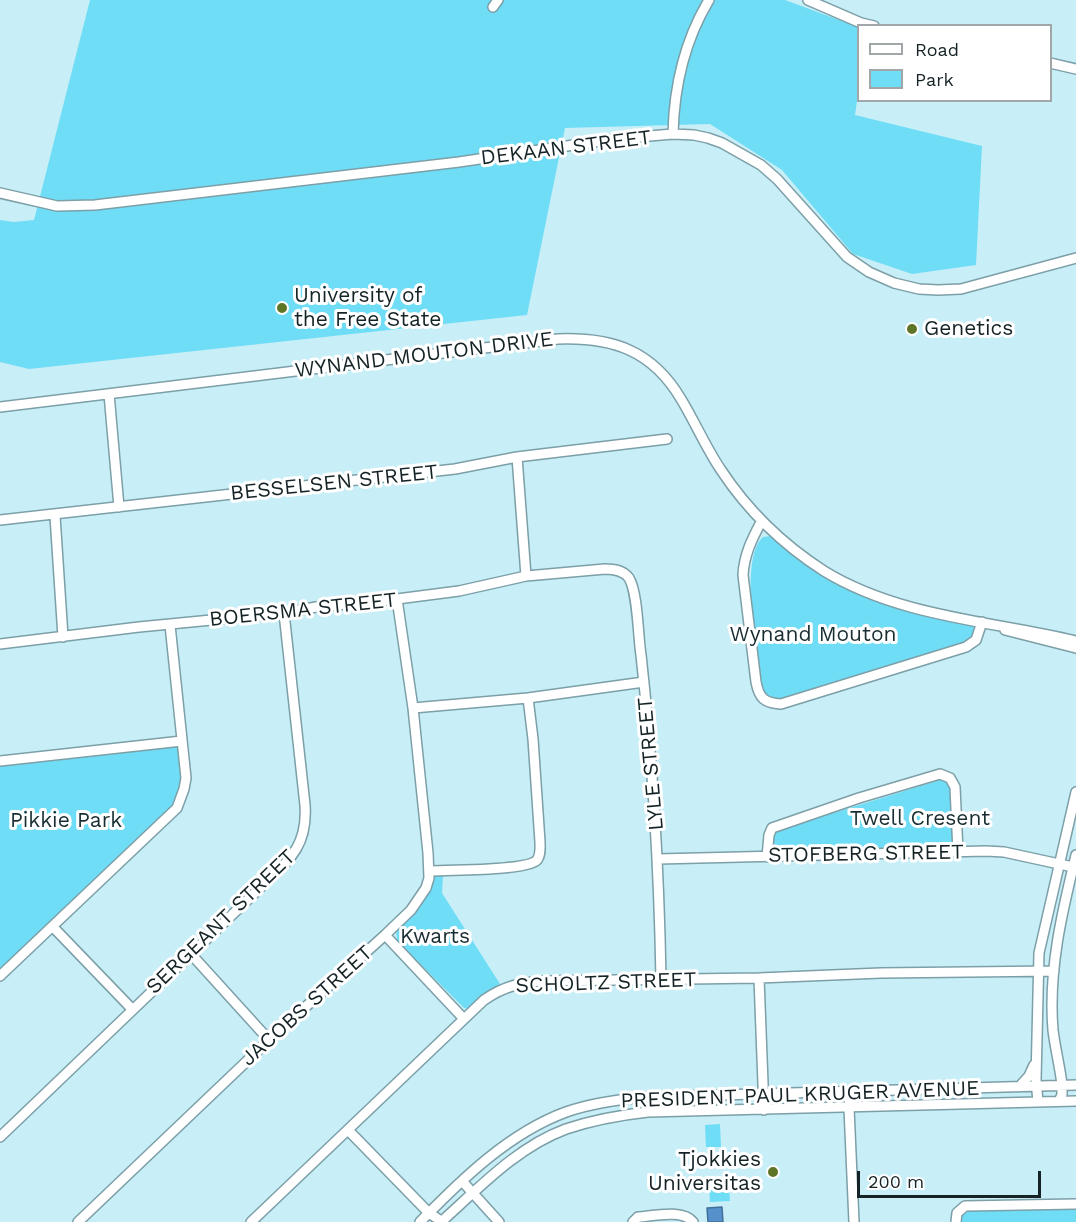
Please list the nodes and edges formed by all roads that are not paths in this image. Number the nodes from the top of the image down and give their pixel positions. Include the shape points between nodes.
1 (709, 0) edge
2 (808, 0) edge
3 (865, 24) edge
4 (1052, 63) edge
5 (1076, 69) edge
6 (673, 134) junction
7 (0, 193) edge
8 (1076, 258) edge
9 (109, 394) junction
10 (0, 407) edge
11 (667, 439) dead end
12 (517, 457) junction
13 (119, 507) junction
14 (55, 516) junction
15 (0, 520) edge
16 (761, 522) junction
17 (605, 569) joint
18 (526, 576) junction
19 (398, 599) junction
20 (284, 613) junction
21 (982, 623) junction
22 (170, 625) junction
23 (63, 637) junction
24 (1075, 642) edge
25 (0, 644) edge
26 (644, 682) junction
27 (528, 698) junction
28 (413, 708) junction
29 (182, 741) junction
30 (0, 761) edge
31 (1076, 792) edge
32 (958, 852) junction
33 (1076, 855) edge
34 (767, 857) junction
35 (658, 859) junction
36 (1059, 865) junction
37 (1073, 867) junction
38 (429, 871) junction
39 (53, 927) junction
40 (385, 935) junction
41 (191, 954) junction
42 (1054, 971) junction
43 (1038, 972) junction
44 (0, 976) edge
45 (759, 978) junction
46 (661, 979) junction
47 (132, 1009) junction
48 (464, 1019) junction
49 (269, 1040) junction
50 (1037, 1056) junction
51 (1076, 1084) edge
52 (1062, 1085) junction
53 (1036, 1087) junction
54 (1019, 1088) junction
55 (850, 1092) junction
56 (763, 1094) junction
57 (1059, 1101) junction
58 (1076, 1101) edge
59 (1038, 1102) junction
60 (581, 1108) junction
61 (849, 1108) junction
62 (764, 1110) junction
63 (585, 1123) junction
64 (348, 1130) junction
65 (0, 1137) edge
66 (462, 1181) junction
67 (473, 1192) junction
68 (1076, 1204) edge
69 (429, 1213) junction
70 (78, 1222) edge
71 (251, 1222) edge
72 (420, 1222) edge
73 (441, 1222) edge
74 (499, 1222) edge
75 (633, 1222) edge
76 (693, 1222) edge
77 (854, 1222) edge
78 (956, 1222) edge

1 - 6 street via 682,66
2 - 3 street
4 - 5 street
6 - 7 street, DEKAAN STREET via 95,205 57,206
6 - 8 street, DEKAAN STREET via 708,138 753,160 777,179 847,256 868,272 894,283 919,289 961,289
9 - 10 street, WYNAND MOUTON DRIVE
9 - 13 street
9 - 16 street, WYNAND MOUTON DRIVE via 558,339 597,339 632,351 668,382 720,468
11 - 12 street, BESSELSEN STREET
12 - 13 street, BESSELSEN STREET via 455,470
12 - 18 street
13 - 14 street, BESSELSEN STREET
14 - 15 street, BESSELSEN STREET
14 - 23 street
16 - 21 street, WYNAND MOUTON DRIVE via 798,554 864,592
16 - 21 street via 745,558 743,575 756,682 765,702 781,704 966,647 976,640
17 - 18 street, BOERSMA STREET
17 - 26 street, LYLE STREET via 621,571 631,584
18 - 19 street, BOERSMA STREET
19 - 20 street, BOERSMA STREET
19 - 28 street, JACOBS STREET
20 - 22 street, BOERSMA STREET
20 - 41 street, SERGEANT STREET via 305,795 303,837 292,856
21 - 24 street, WYNAND MOUTON DRIVE
22 - 23 street, BOERSMA STREET
22 - 29 street
23 - 25 street, BOERSMA STREET
26 - 27 street
26 - 35 street, LYLE STREET
27 - 28 street
27 - 38 street via 540,842 536,861 528,866
28 - 38 street, JACOBS STREET
29 - 30 street
29 - 39 street via 186,778 177,808
31 - 36 street
32 - 34 street, STOFBERG STREET
32 - 34 street via 955,787 950,778 940,774 772,828
32 - 36 street, STOFBERG STREET via 1004,852
33 - 37 street
34 - 35 street, STOFBERG STREET
35 - 46 street, LYLE STREET
36 - 37 street, STOFBERG STREET
36 - 43 street via 1042,934
37 - 42 street
38 - 40 street, JACOBS STREET via 419,899
39 - 44 street
39 - 47 street
40 - 48 street
40 - 49 street, JACOBS STREET
41 - 47 street, SERGEANT STREET
41 - 49 street
42 - 43 street, SCHOLTZ STREET
42 - 52 street via 1053,1030
43 - 45 street, SCHOLTZ STREET
43 - 50 street
45 - 46 street, SCHOLTZ STREET
45 - 56 street
46 - 48 street, SCHOLTZ STREET via 513,984 496,992
47 - 65 street, SERGEANT STREET
48 - 64 street, SCHOLTZ STREET
49 - 70 street, JACOBS STREET
50 - 53 street
50 - 54 street
51 - 52 street, PRESIDENT PAUL KRUGER AVENUE
52 - 53 street, PRESIDENT PAUL KRUGER AVENUE
52 - 57 street
53 - 54 street, PRESIDENT PAUL KRUGER AVENUE
53 - 59 street
54 - 55 street, PRESIDENT PAUL KRUGER AVENUE
55 - 56 street, PRESIDENT PAUL KRUGER AVENUE
55 - 61 street
56 - 60 street, PRESIDENT PAUL KRUGER AVENUE via 648,1097
56 - 62 street
57 - 58 street, PRESIDENT PAUL KRUGER AVENUE
57 - 59 street, PRESIDENT PAUL KRUGER AVENUE
59 - 61 street, PRESIDENT PAUL KRUGER AVENUE
60 - 63 street
60 - 66 street, PRESIDENT PAUL KRUGER AVENUE via 529,1130 492,1154
61 - 62 street, PRESIDENT PAUL KRUGER AVENUE
61 - 77 street
62 - 63 street, PRESIDENT PAUL KRUGER AVENUE via 648,1112
63 - 67 street, PRESIDENT PAUL KRUGER AVENUE via 533,1145
64 - 69 street
64 - 71 street, SCHOLTZ STREET
66 - 67 street
66 - 69 street, PRESIDENT PAUL KRUGER AVENUE
67 - 73 street, PRESIDENT PAUL KRUGER AVENUE
67 - 74 street
68 - 78 street via 965,1206 957,1213
69 - 72 street, PRESIDENT PAUL KRUGER AVENUE
69 - 73 street
75 - 76 street via 638,1217 679,1215

